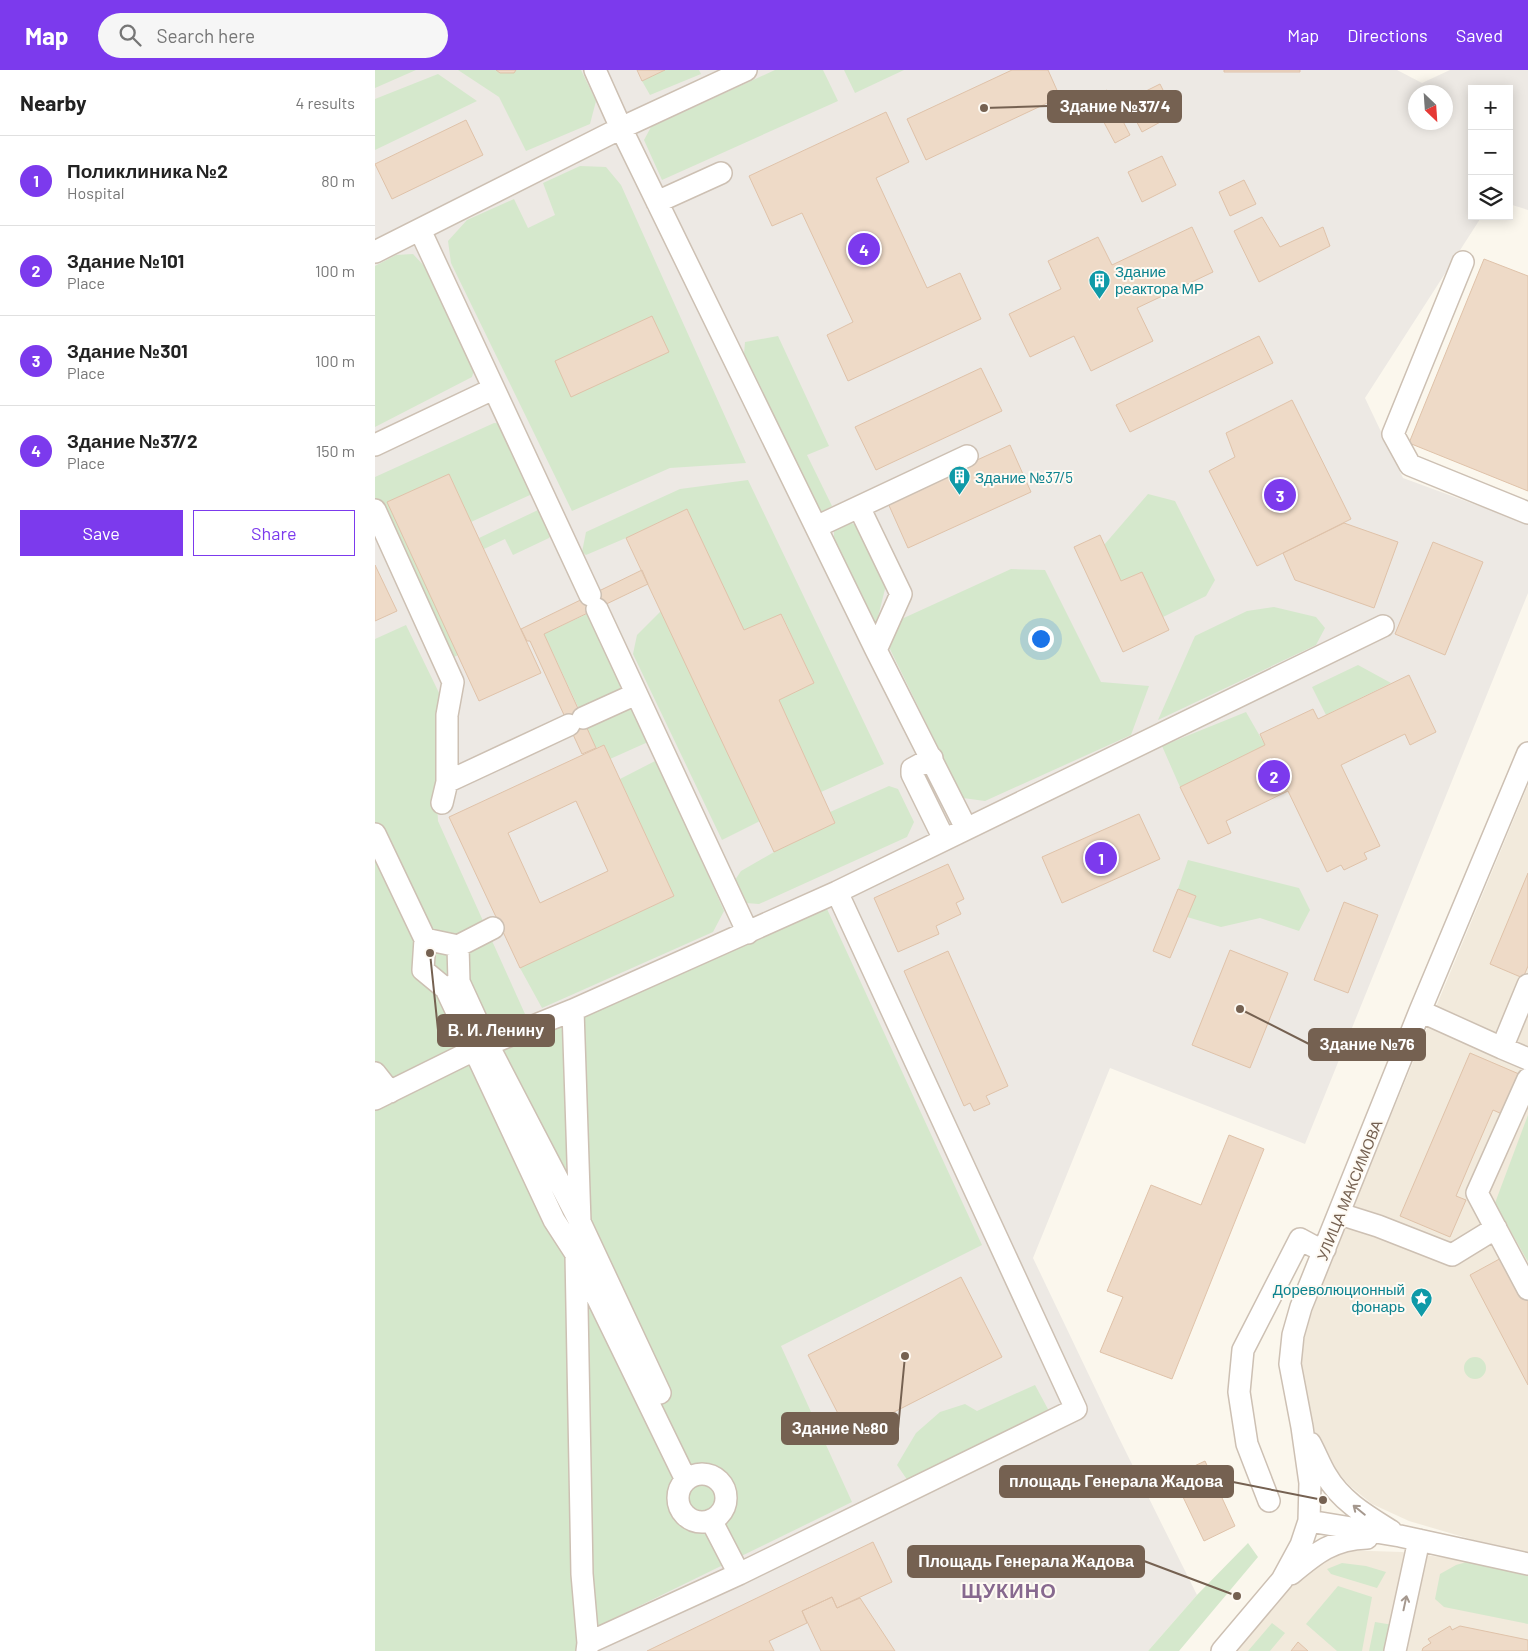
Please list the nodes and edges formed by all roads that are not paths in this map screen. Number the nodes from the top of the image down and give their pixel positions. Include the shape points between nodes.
1 (595, 70) edge
2 (746, 70) edge
3 (621, 128) junction
4 (721, 173) dead end
5 (657, 202) junction
6 (420, 230) junction
7 (375, 252) edge
8 (1463, 262) dead end
9 (493, 389) junction
10 (375, 445) edge
11 (967, 456) dead end
12 (859, 507) junction
13 (375, 510) edge
14 (1528, 513) edge
15 (816, 527) junction
16 (1383, 626) dead end
17 (876, 650) junction
18 (636, 694) junction
19 (1528, 753) edge
20 (932, 758) junction
21 (447, 782) junction
22 (442, 803) dead end
23 (966, 828) junction
24 (375, 834) edge
25 (944, 838) junction
26 (837, 892) junction
27 (493, 928) dead end
28 (748, 933) junction
29 (425, 938) junction
30 (458, 946) junction
31 (453, 985) junction
32 (1528, 985) edge
33 (573, 1010) junction
34 (1420, 1011) junction
35 (481, 1048) junction
36 (1502, 1048) junction
37 (1528, 1059) edge
38 (375, 1073) edge
39 (1528, 1079) edge
40 (383, 1095) edge
41 (1340, 1214) junction
42 (581, 1222) junction
43 (1495, 1228) junction
44 (1325, 1249) junction
45 (577, 1254) junction
46 (1528, 1289) edge
47 (1302, 1427) junction
48 (692, 1477) junction
49 (1269, 1501) dead end
50 (711, 1520) junction
51 (1309, 1521) junction
52 (1409, 1538) junction
53 (1527, 1560) edge
54 (739, 1574) junction
55 (1282, 1580) junction
56 (588, 1647) edge
57 (1222, 1651) edge
58 (1395, 1651) edge

1 - 3 street
2 - 3 street
3 - 5 street
3 - 6 street
4 - 5 street
5 - 15 street
6 - 7 street
6 - 9 street
8 - 14 street via 1393,434 1410,465
9 - 10 street
9 - 18 street
11 - 12 street
12 - 15 street
12 - 17 street via 901,594
13 - 21 street via 453,682 447,716
15 - 17 street
16 - 23 street
17 - 20 street
18 - 21 street
18 - 28 street
19 - 34 street, УЛИЦА МАКСИМОВА
20 - 23 street
20 - 25 street via 912,770 912,774
21 - 22 street
23 - 25 street
24 - 29 street
25 - 26 street
26 - 28 street
26 - 54 street via 1077,1409
27 - 30 street
28 - 33 street
29 - 30 street
29 - 31 street via 423,970
30 - 31 street
31 - 35 street
32 - 36 street
33 - 35 street
33 - 42 street
34 - 36 street
34 - 41 street, УЛИЦА МАКСИМОВА
35 - 40 street
35 - 42 street
35 - 45 street via 554,1220
36 - 37 street
38 - 40 street
39 - 43 street via 1477,1193
41 - 43 street via 1452,1255
41 - 44 street, УЛИЦА МАКСИМОВА
42 - 45 street
42 - 48 street
43 - 46 street
44 - 47 street, УЛИЦА МАКСИМОВА via 1293,1335 1290,1364
44 - 49 street via 1300,1239 1243,1350 1239,1392 1247,1444
45 - 48 street
45 - 56 street via 581,1574
47 - 51 street, УЛИЦА МАКСИМОВА via 1310,1483
52 -> 47 street via 1365,1515 1343,1496 1327,1477
48 - 50 street via 681,1486 680,1507 689,1518 703,1522
48 - 50 street via 705,1474 719,1481 723,1488 726,1495 723,1510
50 - 54 street
51 - 52 street
51 - 55 street, УЛИЦА МАКСИМОВА via 1301,1545
52 - 53 street
52 - 55 street via 1354,1538 1335,1543 1319,1551
58 -> 52 street
54 - 56 street
55 - 57 street, УЛИЦА МАКСИМОВА

